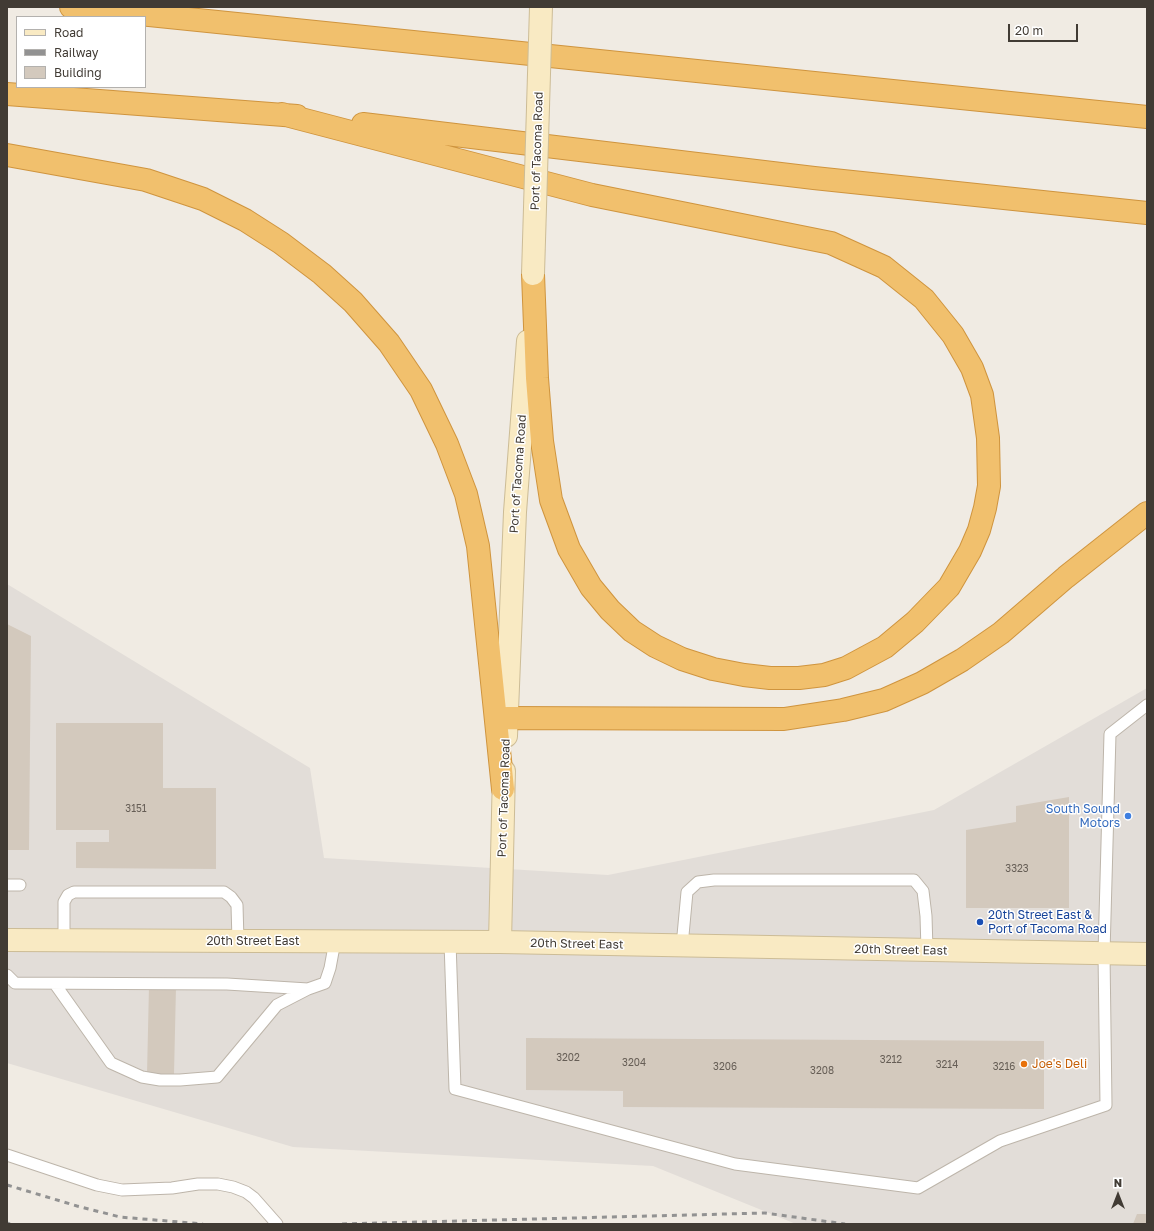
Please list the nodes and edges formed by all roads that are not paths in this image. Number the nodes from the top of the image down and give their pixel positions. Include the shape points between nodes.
1 (71, 7) edge
2 (541, 7) edge
3 (7, 94) edge
4 (282, 114) junction
5 (1147, 117) edge
6 (7, 154) edge
7 (1147, 213) edge
8 (533, 274) junction
9 (1147, 513) edge
10 (1147, 705) edge
11 (507, 718) junction
12 (504, 789) junction
13 (7, 885) edge
14 (20, 885) dead end
15 (7, 940) edge
16 (64, 940) junction
17 (238, 941) junction
18 (335, 941) junction
19 (450, 942) junction
20 (500, 942) junction
21 (682, 946) junction
22 (927, 950) junction
23 (1104, 953) junction
24 (1147, 954) edge
25 (7, 975) edge
26 (55, 984) junction
27 (308, 989) junction
28 (7, 1155) edge
29 (277, 1224) edge

1 - 5 highway
2 - 8 main road, Port of Tacoma Road, bridge
3 - 4 highway
4 - 7 highway via 806,177
4 - 8 highway via 592,196 831,243 884,267 924,299 953,335 972,368 982,395 988,438 989,486 979,530 970,551 948,587 916,622 885,647 846,668 824,675 770,678 744,676 712,669 682,659 632,631 610,610 592,587 569,549 551,500 542,441
6 - 12 highway via 146,180 203,199 245,220 322,274 353,302 388,343 420,390 447,444 466,494 478,546
8 - 11 main road, Port of Tacoma Road via 515,512
9 - 11 highway via 1001,633 922,683 884,700 843,710 784,719
10 - 23 lane via 1110,734
11 - 12 main road, Port of Tacoma Road
12 - 20 main road, Port of Tacoma Road
13 - 14 lane
15 - 16 main road, 20th Street East
16 - 17 main road, 20th Street East
16 - 17 lane via 64,902 68,895 74,892 224,892 237,905
17 - 18 main road, 20th Street East
18 - 19 main road, 20th Street East
18 - 27 lane via 325,983
19 - 20 main road, 20th Street East
19 - 23 lane via 455,1089 735,1164 918,1188 1000,1141 1106,1105
20 - 21 main road, 20th Street East
21 - 22 main road, 20th Street East
21 - 22 lane via 687,892 698,882 914,880 923,891
22 - 23 main road, 20th Street East
23 - 24 main road, 20th Street East
25 - 26 lane via 15,983
26 - 27 lane via 227,984
26 - 27 lane via 111,1063 142,1077 167,1080 217,1077 277,1005
28 - 29 lane via 97,1185 122,1190 198,1184 233,1187 254,1198

